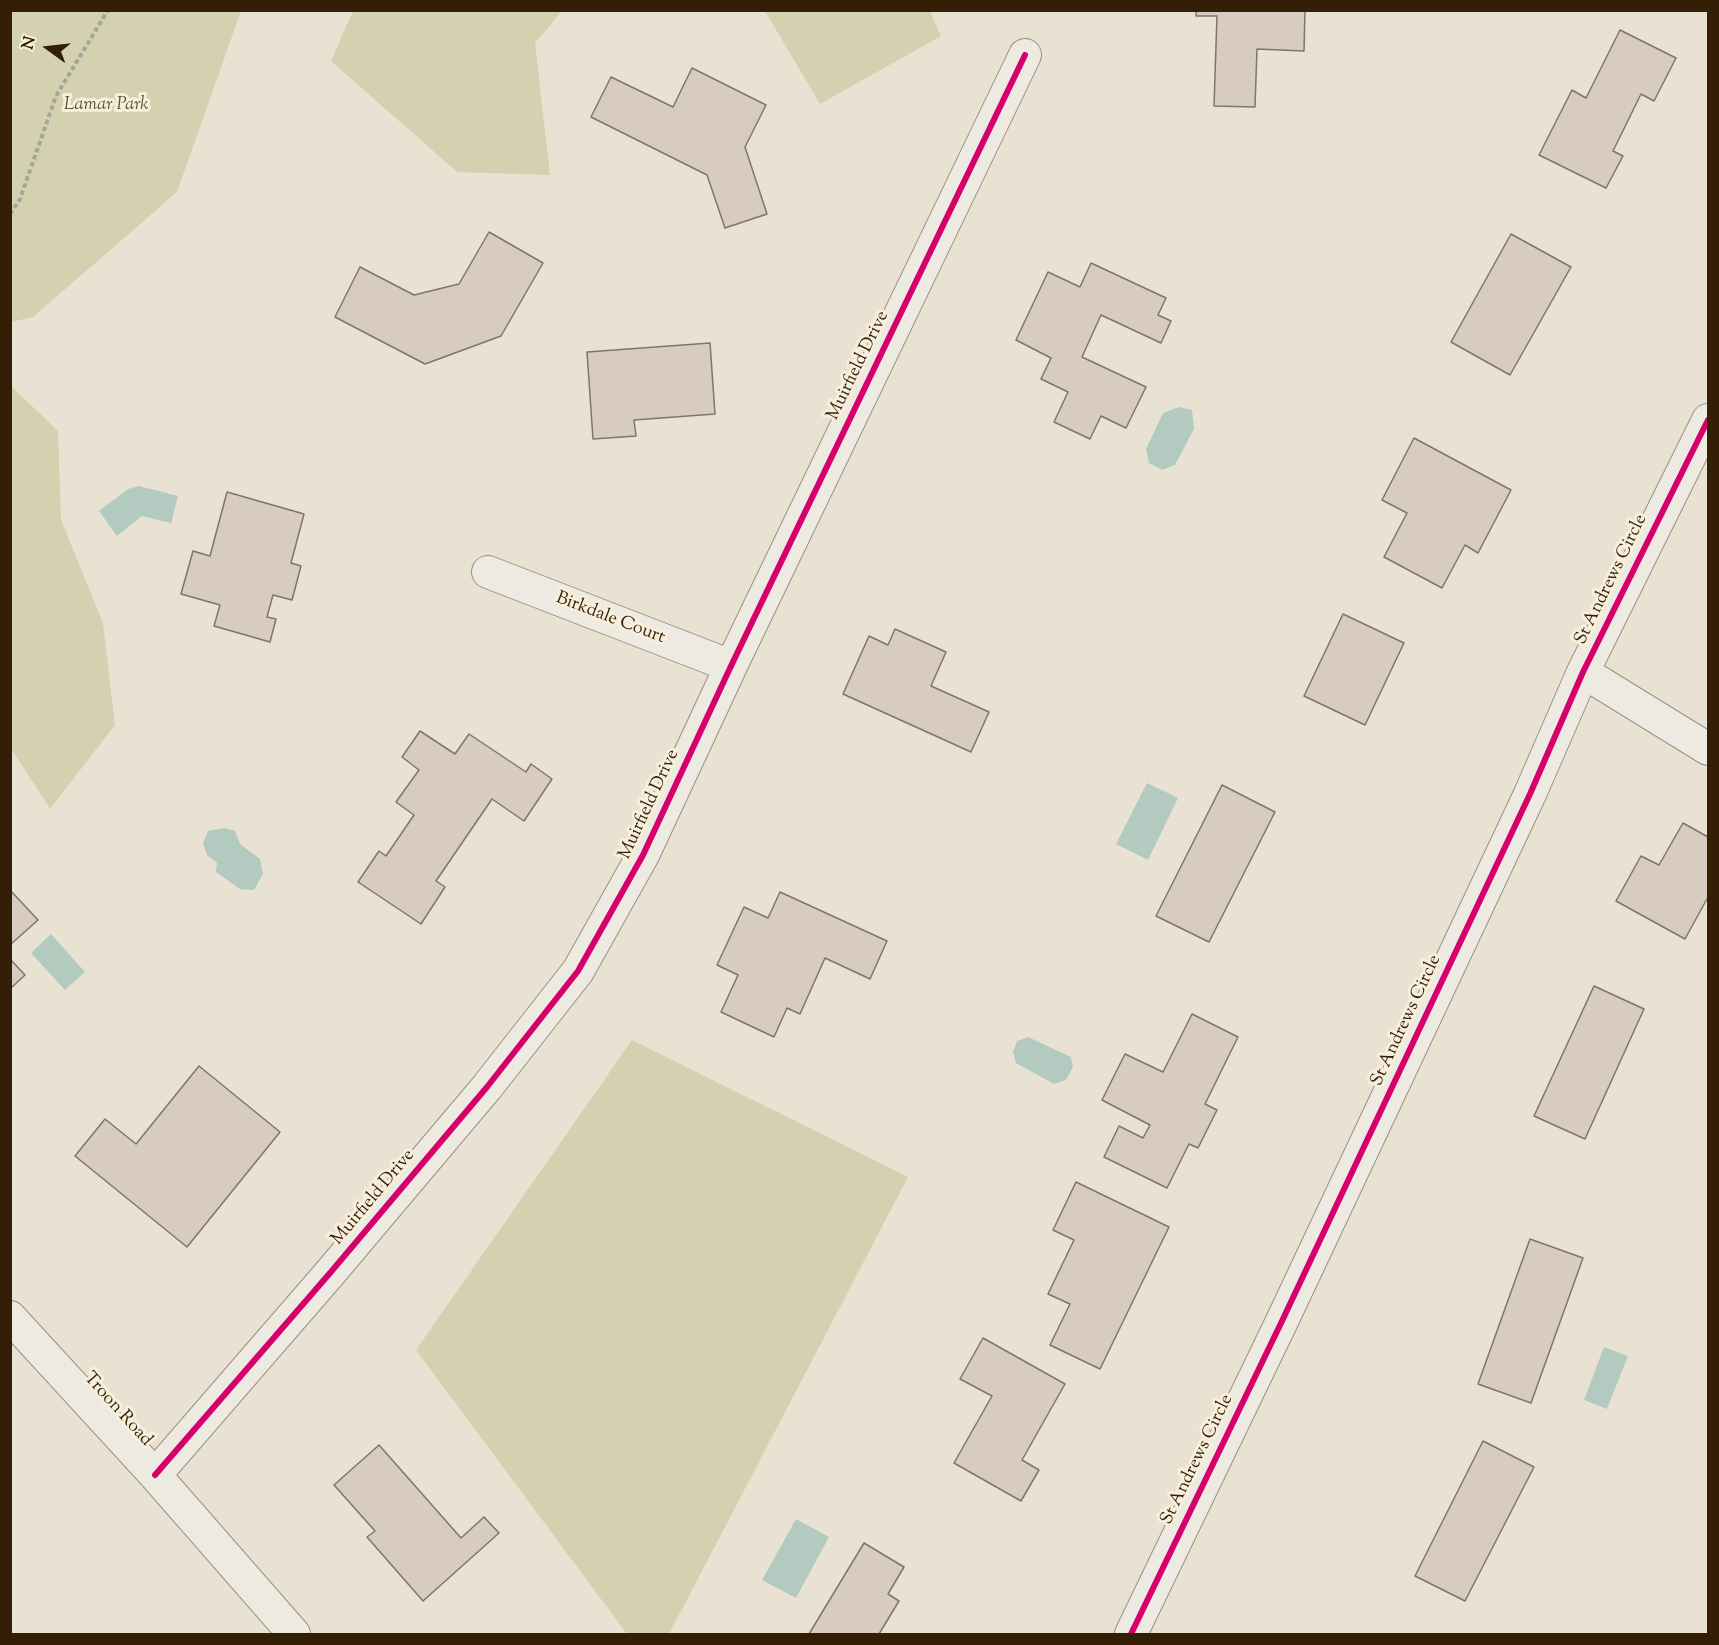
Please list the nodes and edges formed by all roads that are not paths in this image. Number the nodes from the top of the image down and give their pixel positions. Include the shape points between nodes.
1 (1025, 55) dead end
2 (1708, 420) edge
3 (488, 572) dead end
4 (731, 666) junction
5 (1583, 672) junction
6 (1708, 749) edge
7 (10, 1317) edge
8 (155, 1475) junction
9 (294, 1635) edge
10 (1131, 1635) edge

1 - 4 street, Muirfield Drive
2 - 5 street, St Andrews Circle
3 - 4 street, Birkdale Court
4 - 8 street, Muirfield Drive via 636,869 578,971 487,1087
5 - 6 street
5 - 10 street, St Andrews Circle via 1292,1301
7 - 8 street, Troon Road
8 - 9 street, Troon Road

